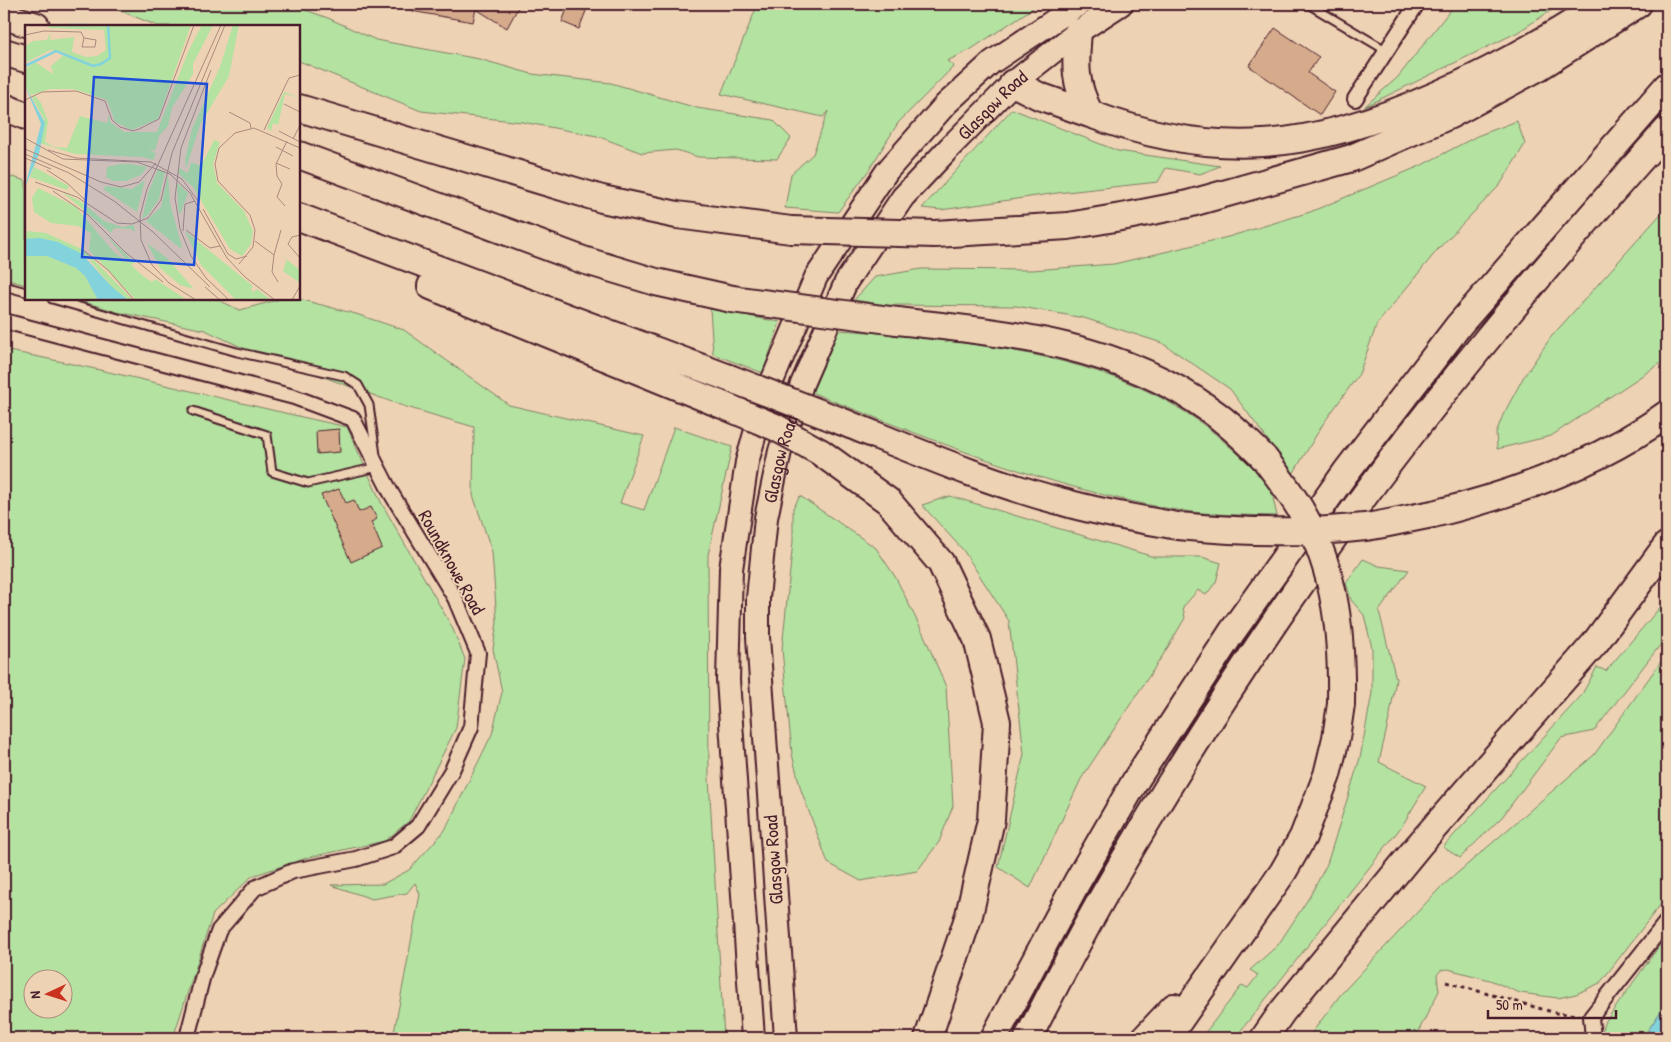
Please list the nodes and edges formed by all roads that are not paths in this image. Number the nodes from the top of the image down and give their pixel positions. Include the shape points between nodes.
1 (1079, 4) edge
2 (1121, 4) edge
3 (1308, 4) edge
4 (1417, 4) edge
5 (1602, 4) edge
6 (1619, 4) edge
7 (1638, 4) edge
8 (4, 16) edge
9 (33, 25) edge
10 (1078, 32) junction
11 (1387, 51) junction
12 (4, 52) edge
13 (25, 60) edge
14 (1013, 83) junction
15 (1667, 86) edge
16 (1355, 99) dead end
17 (4, 107) edge
18 (300, 108) edge
19 (1090, 114) junction
20 (25, 116) edge
21 (1667, 130) edge
22 (300, 155) edge
23 (887, 171) junction
24 (1256, 186) junction
25 (300, 217) edge
26 (300, 230) edge
27 (4, 286) edge
28 (25, 292) edge
29 (56, 300) edge
30 (4, 321) edge
31 (194, 411) dead end
32 (1667, 414) edge
33 (378, 467) junction
34 (1667, 545) edge
35 (1248, 921) junction
36 (1667, 921) edge
37 (187, 1038) edge
38 (753, 1038) edge
39 (786, 1038) edge
40 (928, 1038) edge
41 (994, 1038) edge
42 (1028, 1038) edge
43 (1145, 1038) edge
44 (1167, 1038) edge
45 (1264, 1038) edge
46 (1593, 1038) edge

1 - 23 main road, Glasgow Road via 992,62 946,104
2 - 10 main road, Glasgow Road
3 - 11 lane
4 - 11 street
5 - 19 highway via 1467,81 1396,111 1316,136 1264,143 1211,143 1152,135
6 - 24 highway via 1534,59 1462,100 1389,134
7 - 24 highway via 1539,67 1450,115 1352,158
8 - 9 highway
10 - 14 main road, Glasgow Road
10 - 19 highway via 1076,76
11 - 16 street
12 - 13 highway
14 - 19 highway
14 - 23 main road via 998,74 990,76
14 - 39 main road, Glasgow Road via 903,197 846,282 802,384 787,425 775,474 761,557 758,637
15 - 41 highway via 1459,326 1346,472 1260,592 1137,778 1076,882
17 - 20 highway
18 - 24 highway, bridge via 602,200 677,215 791,230 935,234 1068,226 1188,204
21 - 42 highway via 1484,342 1290,600 1197,742 1104,895
22 - 35 highway, bridge via 583,260 656,282 732,299 1048,341 1123,363 1163,381 1210,410 1264,458 1304,516 1326,569 1340,638 1341,704 1336,738 1316,806 1284,872
23 - 38 main road, Glasgow Road via 816,277 765,398 748,462 730,569 728,680
25 - 32 highway, bridge via 1006,484 1062,502 1178,526 1258,532 1337,529 1433,514 1475,504 1542,481 1620,444
26 - 40 highway, bridge via 775,428 820,452 888,501 941,563 977,639 997,722 991,820 969,915
27 - 28 lane
29 - 33 lane via 238,352 344,376 358,385 369,404
30 - 33 street, Roundknowe Road via 294,397 353,419
31 - 33 lane via 267,435 272,472 308,483
33 - 37 street, Roundknowe Road via 455,598 478,653 471,727 452,770 418,826 393,847 293,871 255,888 219,930 203,975
34 - 45 highway via 1595,643 1419,845
35 - 43 highway
35 - 44 highway
36 - 46 street via 1591,1016

